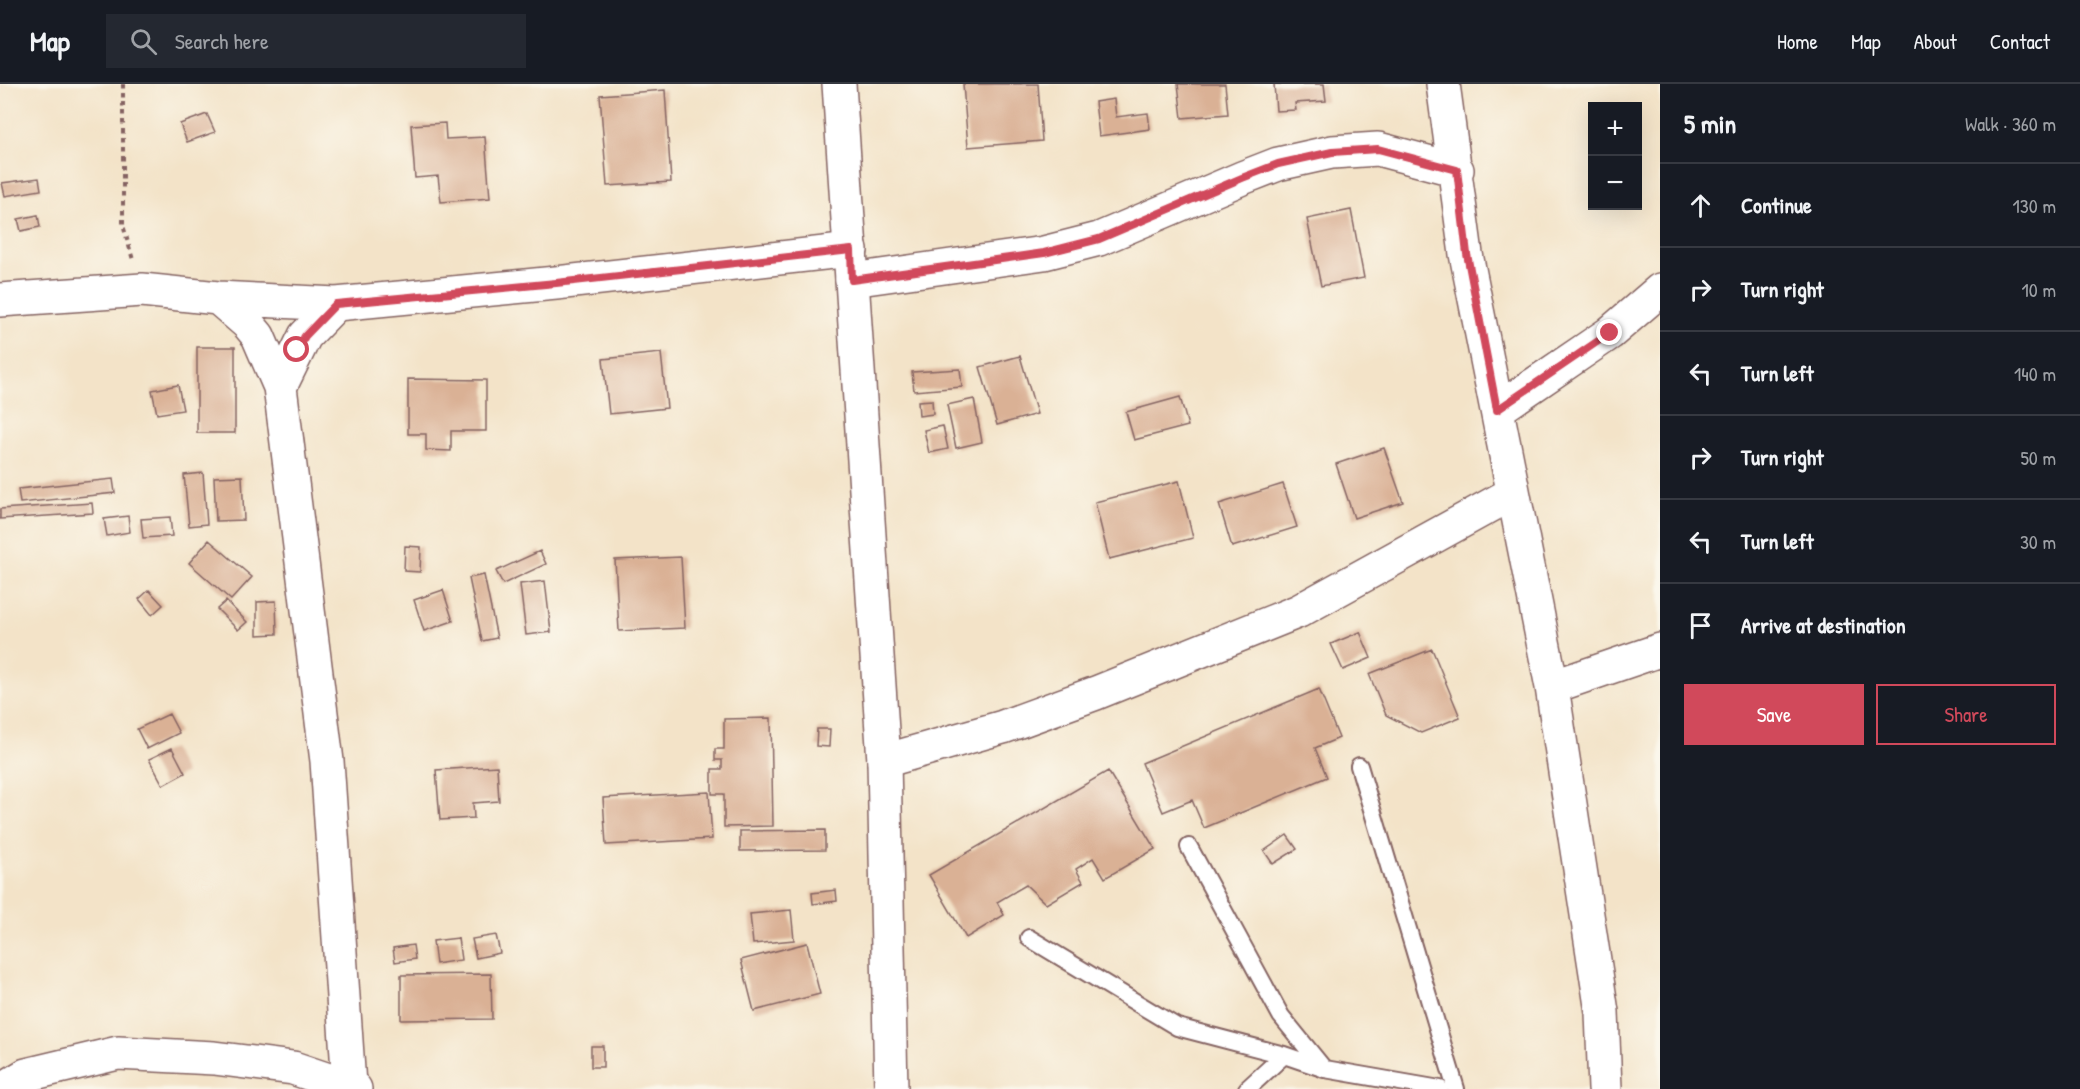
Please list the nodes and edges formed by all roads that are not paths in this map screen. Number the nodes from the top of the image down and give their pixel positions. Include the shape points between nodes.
1 (839, 84) edge
2 (1443, 84) edge
3 (1457, 170) junction
4 (851, 265) junction
5 (1660, 290) edge
6 (218, 298) junction
7 (0, 300) edge
8 (336, 304) junction
9 (280, 387) junction
10 (1497, 410) junction
11 (1513, 493) junction
12 (1660, 650) edge
13 (1552, 687) junction
14 (884, 761) junction
15 (1359, 766) dead end
16 (1189, 847) dead end
17 (1029, 938) dead end
18 (1284, 1055) junction
19 (1324, 1069) junction
20 (352, 1087) edge
21 (3, 1089) edge
22 (891, 1089) edge
23 (1247, 1089) edge
24 (1440, 1089) edge
25 (1456, 1089) edge
26 (1605, 1089) edge

1 - 4 street
2 - 3 street
3 - 4 street via 1378,149 1332,152 1278,164 1099,239 1044,253
3 - 10 street via 1467,254
4 - 8 street via 556,283
4 - 14 street
5 - 10 street via 1610,333
6 - 7 street via 142,290
6 - 8 street
6 - 9 street via 258,336
8 - 9 street via 305,336
9 - 20 street via 327,761
10 - 11 street
11 - 13 street
11 - 14 street via 1299,611 1003,727
12 - 13 street
13 - 26 street via 1602,1012
14 - 22 street
15 - 25 lane
16 - 19 lane via 1281,1016
17 - 18 lane via 1177,1027
18 - 19 lane
18 - 23 lane
19 - 24 lane
20 - 21 street via 293,1068 214,1058 118,1053 26,1075

